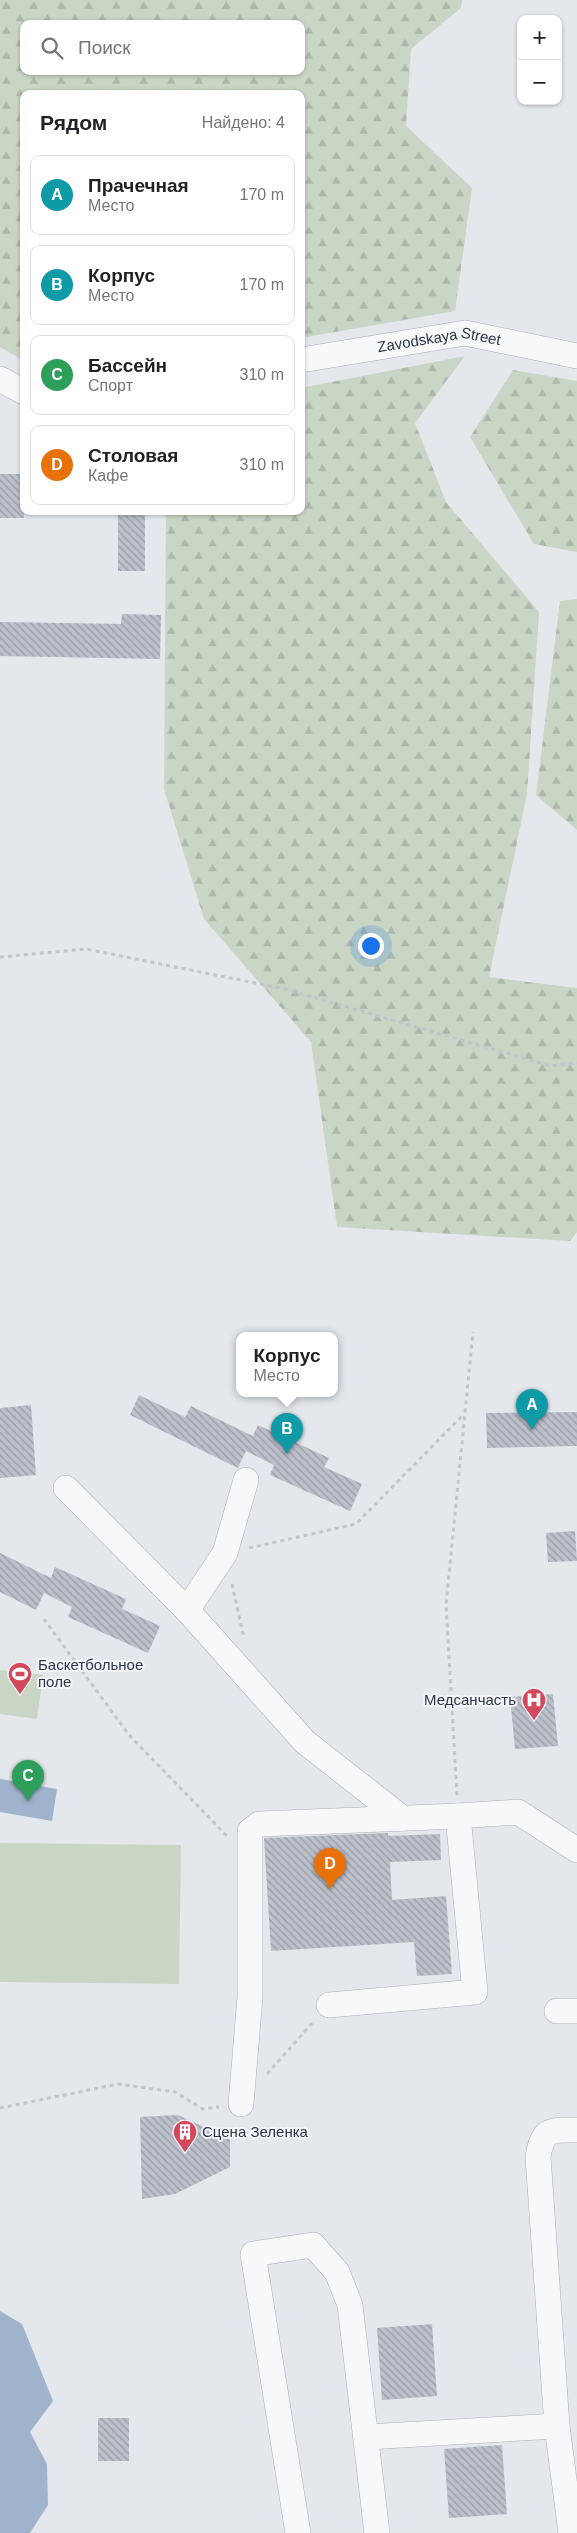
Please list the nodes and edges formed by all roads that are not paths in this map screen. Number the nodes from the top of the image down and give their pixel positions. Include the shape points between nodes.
1 (577, 356) edge
2 (305, 359) edge
3 (0, 380) edge
4 (20, 390) edge
5 (246, 1480) dead end
6 (66, 1488) dead end
7 (187, 1610) junction
8 (458, 1816) junction
9 (402, 1818) junction
10 (577, 1850) edge
11 (329, 2005) road end
12 (241, 2104) road end
13 (577, 2130) edge
14 (557, 2426) junction
15 (367, 2438) junction
16 (298, 2533) edge
17 (377, 2533) edge
18 (571, 2533) edge

1 - 2 street, Zavodskaya Street via 465,334
3 - 4 street
5 - 7 street via 225,1554
6 - 7 street
7 - 9 street via 305,1742
8 - 9 street
8 - 10 street via 518,1812
8 - 11 street via 475,1992
9 - 12 street via 259,1824 250,1831 250,1997
13 - 14 street via 551,2130 540,2142 538,2157
14 - 15 street
14 - 18 street
15 - 16 street via 350,2305 337,2272 313,2245 253,2254
15 - 17 street

